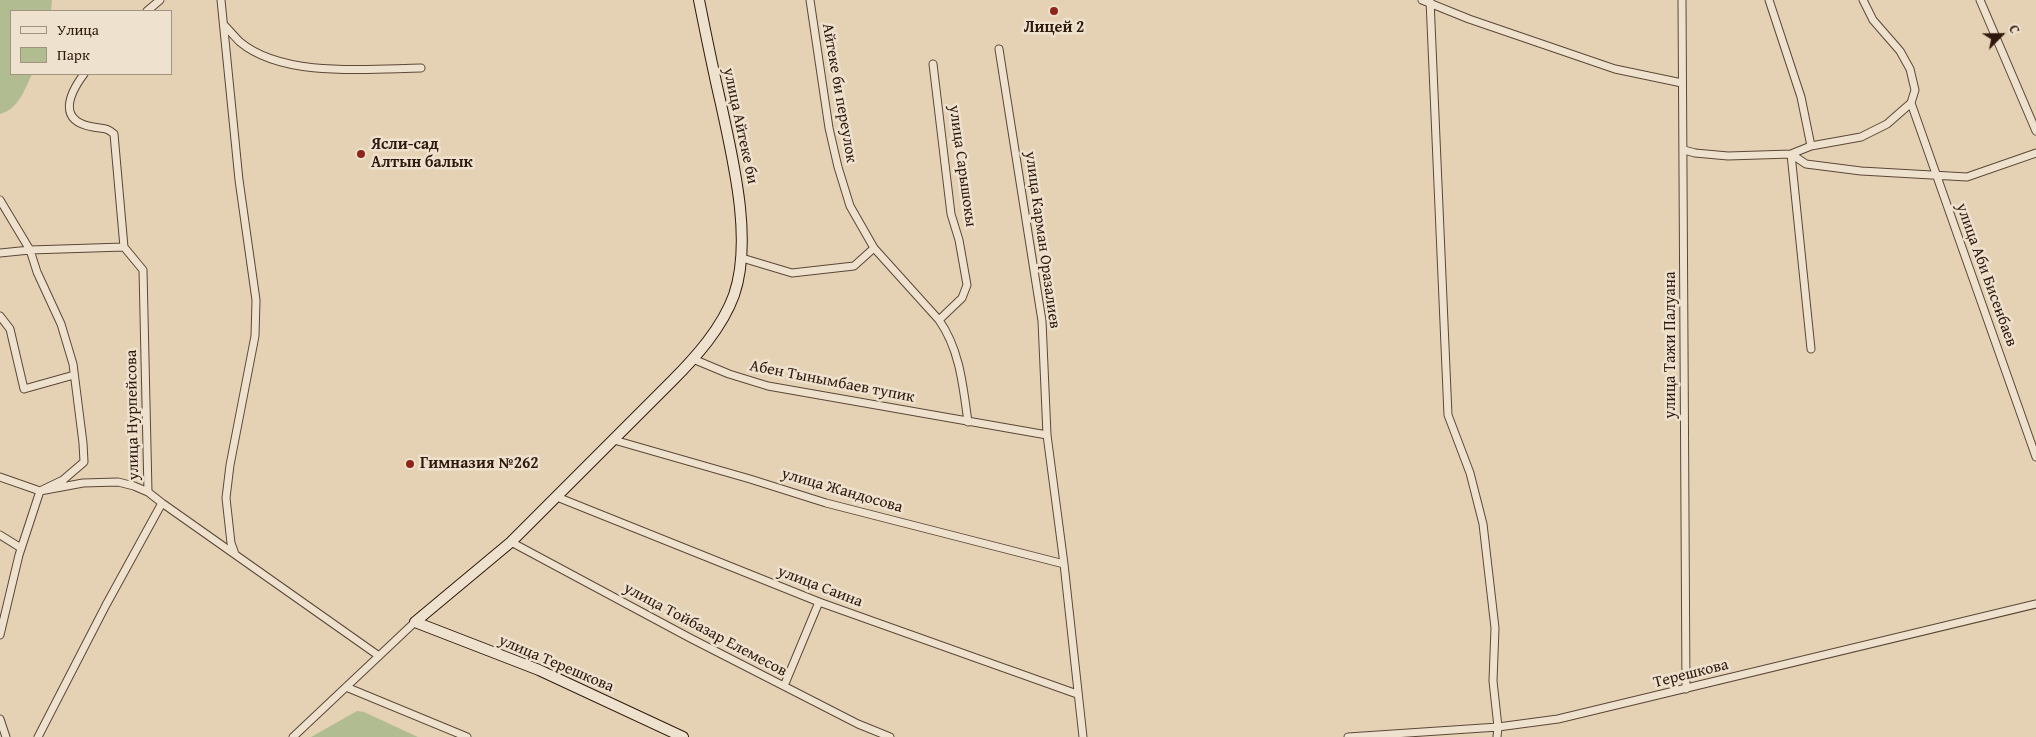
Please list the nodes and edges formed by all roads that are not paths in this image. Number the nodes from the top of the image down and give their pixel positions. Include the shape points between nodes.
1 (160, 0) edge
2 (221, 0) edge
3 (699, 0) edge
4 (810, 0) edge
5 (1422, 0) edge
6 (1682, 0) edge
7 (1769, 0) edge
8 (1863, 0) edge
9 (1980, 0) edge
10 (1430, 2) edge
11 (148, 10) edge
12 (224, 25) junction
13 (999, 50) dead end
14 (934, 64) dead end
15 (421, 68) dead end
16 (83, 75) edge
17 (1682, 83) junction
18 (1911, 104) junction
19 (2036, 131) edge
20 (1811, 146) junction
21 (1684, 150) junction
22 (2036, 153) edge
23 (1791, 154) junction
24 (1937, 177) junction
25 (0, 200) edge
26 (124, 247) junction
27 (874, 248) junction
28 (30, 250) junction
29 (0, 253) edge
30 (742, 258) junction
31 (0, 316) edge
32 (939, 320) junction
33 (1811, 350) dead end
34 (693, 359) junction
35 (74, 375) junction
36 (968, 422) junction
37 (1047, 435) junction
38 (614, 440) junction
39 (2036, 457) edge
40 (1, 479) edge
41 (40, 491) junction
42 (148, 492) junction
43 (557, 497) junction
44 (162, 503) junction
45 (0, 535) edge
46 (511, 542) junction
47 (21, 548) junction
48 (235, 554) junction
49 (1064, 564) junction
50 (820, 602) junction
51 (2036, 604) edge
52 (415, 622) junction
53 (0, 635) edge
54 (379, 656) junction
55 (784, 686) junction
56 (346, 687) junction
57 (1686, 689) junction
58 (1077, 694) junction
59 (0, 719) edge
60 (1498, 727) junction
61 (6, 737) edge
62 (38, 737) edge
63 (293, 737) edge
64 (468, 737) edge
65 (683, 737) edge
66 (890, 737) edge
67 (1083, 737) edge
68 (1348, 737) edge
69 (1497, 737) edge

1 - 11 street
2 - 12 street
3 - 30 street, улица Айтеке би via 738,188
4 - 27 street, Айтеке би переулок via 828,128 838,167 850,206
5 - 10 street
6 - 17 street, улица Тажи Палуана
7 - 20 street via 1801,97
8 - 18 street, улица Аби Бисенбаев via 1873,20 1900,51 1910,69 1915,90
9 - 19 street
10 - 17 street via 1615,69
10 - 60 street via 1448,415 1470,472 1483,524 1495,628 1493,681
12 - 15 street via 241,43 288,64 314,69
12 - 48 street via 239,180 256,300 255,336 226,498
13 - 37 street, улица Карман Оразалиев via 1042,321
14 - 32 street, улица Сарышокы via 951,214 967,285 962,298
16 - 26 street via 73,89 70,113 76,122 106,128 114,134
17 - 21 street, улица Тажи Палуана
18 - 20 street via 1887,124 1861,137
18 - 24 street, улица Аби Бисенбаев
20 - 23 street
21 - 23 street via 1728,156
21 - 57 street, улица Тажи Палуана
22 - 24 street via 1967,177
23 - 24 street via 1806,164
23 - 33 street
24 - 39 street, улица Аби Бисенбаев
25 - 28 street
26 - 28 street
26 - 42 street, улица Нурпейсова via 143,270
27 - 30 street via 854,266 792,273
27 - 32 street, Айтеке би переулок
28 - 29 street
28 - 35 street via 61,324
30 - 34 street, улица Айтеке би via 734,295 723,318
31 - 35 street via 10,329 24,389
32 - 36 street, Айтеке би переулок via 954,345
34 - 36 street, Абен Тынымбаев тупик via 768,386
34 - 38 street, улица Айтеке би
35 - 41 street via 84,462 63,480
36 - 37 street, Абен Тынымбаев тупик
37 - 49 street, улица Карман Оразалиев
38 - 43 street, улица Айтеке би
38 - 49 street, улица Жандосова via 826,503
40 - 41 street
41 - 42 street via 83,483 118,482
41 - 47 street
42 - 44 street, улица Нурпейсова
43 - 46 street, улица Айтеке би
43 - 50 street, улица Саина
44 - 48 street, улица Нурпейсова
44 - 62 street
45 - 47 street
46 - 52 street, улица Айтеке би
46 - 55 street, улица Тойбазар Елемесов
47 - 53 street
48 - 54 street, улица Нурпейсова
49 - 58 street, улица Карман Оразалиев
50 - 55 street
50 - 58 street, улица Саина
51 - 57 street, Терешкова
52 - 54 street
52 - 65 street, улица Терешкова via 539,670
54 - 56 street
55 - 66 street, улица Тойбазар Елемесов
56 - 63 street
56 - 64 street
57 - 60 street, Терешкова via 1558,719
58 - 67 street, улица Карман Оразалиев
59 - 61 street
60 - 68 street, Терешкова
60 - 69 street

